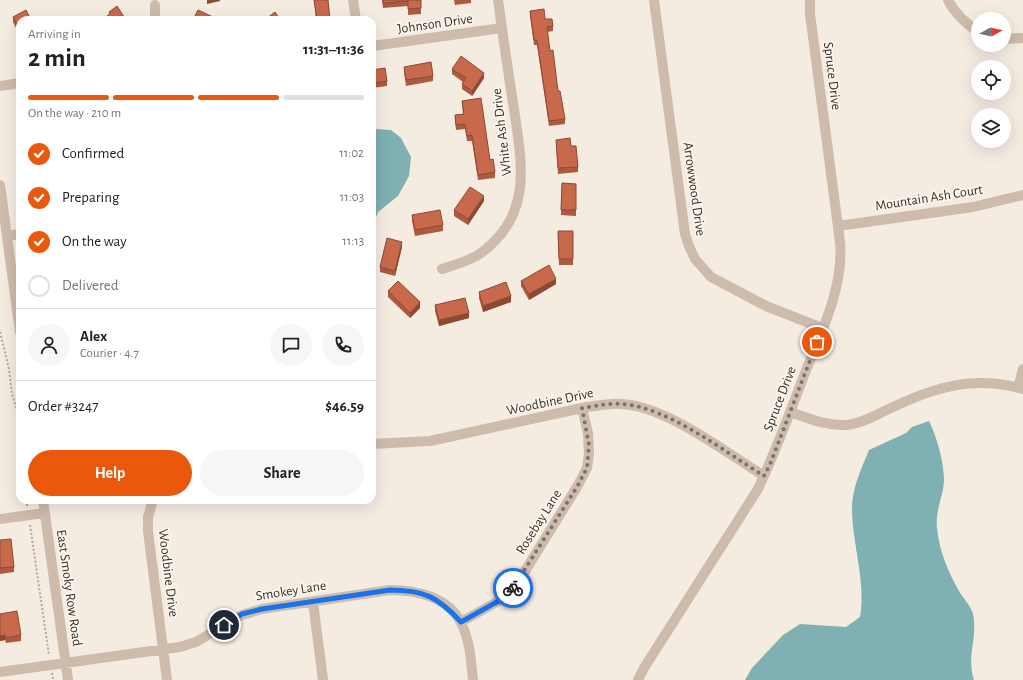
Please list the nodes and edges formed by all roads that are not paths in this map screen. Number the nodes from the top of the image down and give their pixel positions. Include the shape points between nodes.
1 (353, 0) edge
2 (498, 0) edge
3 (654, 0) edge
4 (810, 0) edge
5 (948, 0) edge
6 (154, 5) dead end
7 (155, 16) edge
8 (355, 16) edge
9 (971, 26) edge
10 (502, 28) junction
11 (1023, 38) edge
12 (1011, 39) edge
13 (376, 45) edge
14 (16, 84) edge
15 (0, 86) edge
16 (0, 186) edge
17 (1023, 195) edge
18 (838, 226) junction
19 (16, 235) edge
20 (7, 236) junction
21 (442, 270) dead end
22 (16, 302) edge
23 (822, 328) junction
24 (1023, 369) edge
25 (1020, 388) edge
26 (582, 408) junction
27 (790, 412) junction
28 (376, 444) edge
29 (764, 476) junction
30 (44, 504) edge
31 (152, 504) edge
32 (45, 513) junction
33 (0, 519) edge
34 (313, 602) junction
35 (461, 622) junction
36 (163, 650) junction
37 (66, 664) junction
38 (0, 672) edge
39 (68, 680) edge
40 (167, 680) edge
41 (323, 680) edge
42 (473, 680) edge
43 (638, 680) edge

1 - 8 street
2 - 10 street, White Ash Drive
3 - 23 street, Arrowwood Drive via 688,246 702,269 711,277 766,306
4 - 18 street, Spruce Drive
5 - 9 street via 957,14
6 - 7 street
10 - 13 street, Johnson Drive
10 - 21 street, White Ash Drive via 520,154 521,190 507,225 497,239 480,254
11 - 12 street
14 - 15 street
16 - 20 street
17 - 18 street, Mountain Ash Court via 973,207
18 - 23 street, Spruce Drive via 840,275
19 - 20 street
20 - 22 street
23 - 27 street, Spruce Drive
24 - 25 street
25 - 27 street via 980,383 950,385 925,392 861,422 847,425 822,423
26 - 28 street, Woodbine Drive via 430,441
26 - 29 street, Woodbine Drive via 624,404 649,410 670,418
26 - 35 street, Rosebay Lane via 588,433 589,454 587,468 577,487 517,584 502,599
27 - 29 street, Spruce Drive
29 - 43 street, Spruce Drive via 751,501
30 - 32 street, East Smoky Row Road
31 - 36 street, Woodbine Drive via 148,531
32 - 33 street
32 - 37 street, East Smoky Row Road
34 - 35 street, Smokey Lane via 390,590 410,590 437,599
34 - 36 street, Smokey Lane via 242,614 196,642
34 - 41 street
35 - 42 street, Smokey Lane
36 - 37 street, Smokey Lane
36 - 40 street, Woodbine Drive
37 - 38 street, Smokey Lane
37 - 39 street, East Smoky Row Road

